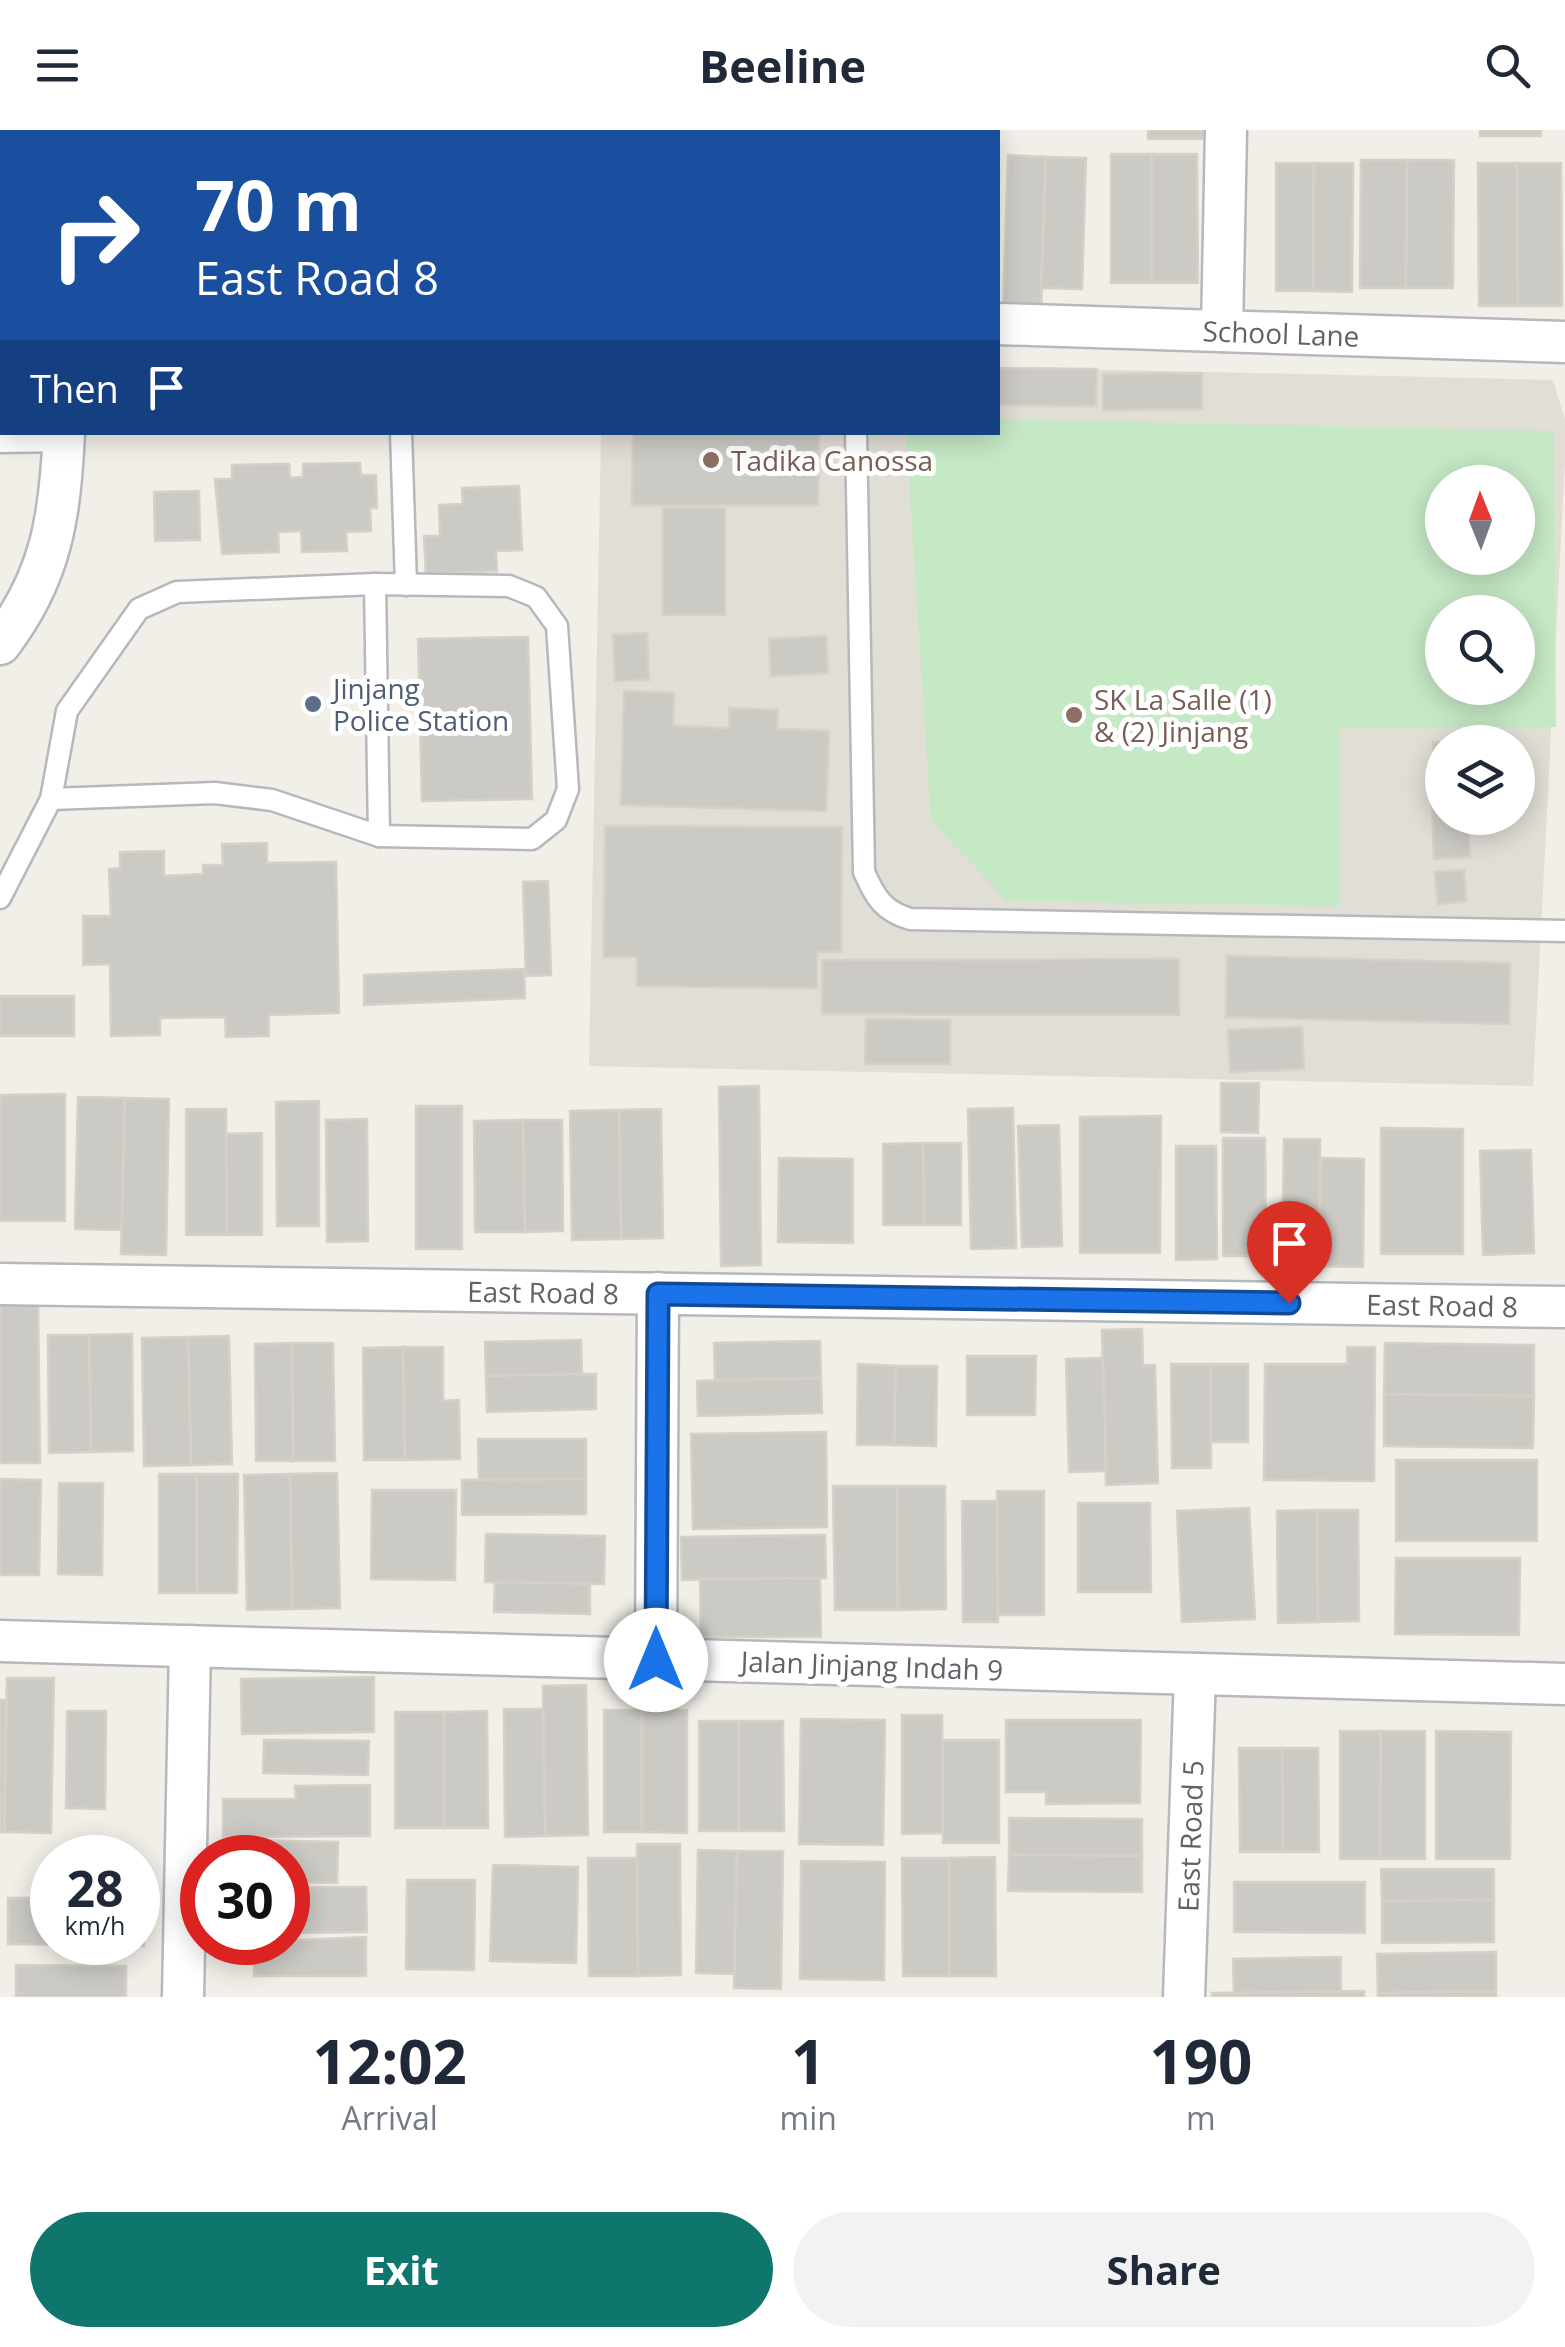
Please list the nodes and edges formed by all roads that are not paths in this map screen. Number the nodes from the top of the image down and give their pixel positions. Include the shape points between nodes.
1 (1226, 130) edge
2 (1000, 324) edge
3 (1222, 332) junction
4 (1565, 342) edge
5 (401, 435) edge
6 (856, 435) edge
7 (64, 436) edge
8 (0, 442) edge
9 (375, 584) junction
10 (406, 584) junction
11 (0, 644) edge
12 (51, 799) junction
13 (378, 836) junction
14 (0, 898) edge
15 (1565, 931) edge
16 (0, 1284) edge
17 (658, 1294) junction
18 (1565, 1307) edge
19 (0, 1641) edge
20 (190, 1646) junction
21 (656, 1660) junction
22 (1195, 1674) junction
23 (1565, 1684) edge
24 (183, 1997) edge
25 (1184, 1997) edge

1 - 3 street
2 - 3 street, School Lane
3 - 4 street, School Lane
5 - 10 lane
6 - 15 lane via 864,872 891,914 910,920
7 - 8 lane
7 - 11 street via 58,507 41,581
9 - 10 lane
9 - 12 lane via 177,592 139,608 68,711
9 - 13 lane
10 - 13 lane via 509,586 536,598 557,626 568,789 556,820 532,839
12 - 13 lane via 216,793 272,800
12 - 14 lane
16 - 17 street, East Road 8
17 - 18 street, East Road 8
17 - 21 street
19 - 20 street, Jalan Jinjang Indah 9
20 - 21 street, Jalan Jinjang Indah 9
20 - 24 street
21 - 22 street, Jalan Jinjang Indah 9
22 - 23 street, Jalan Jinjang Indah 9
22 - 25 street, East Road 5

